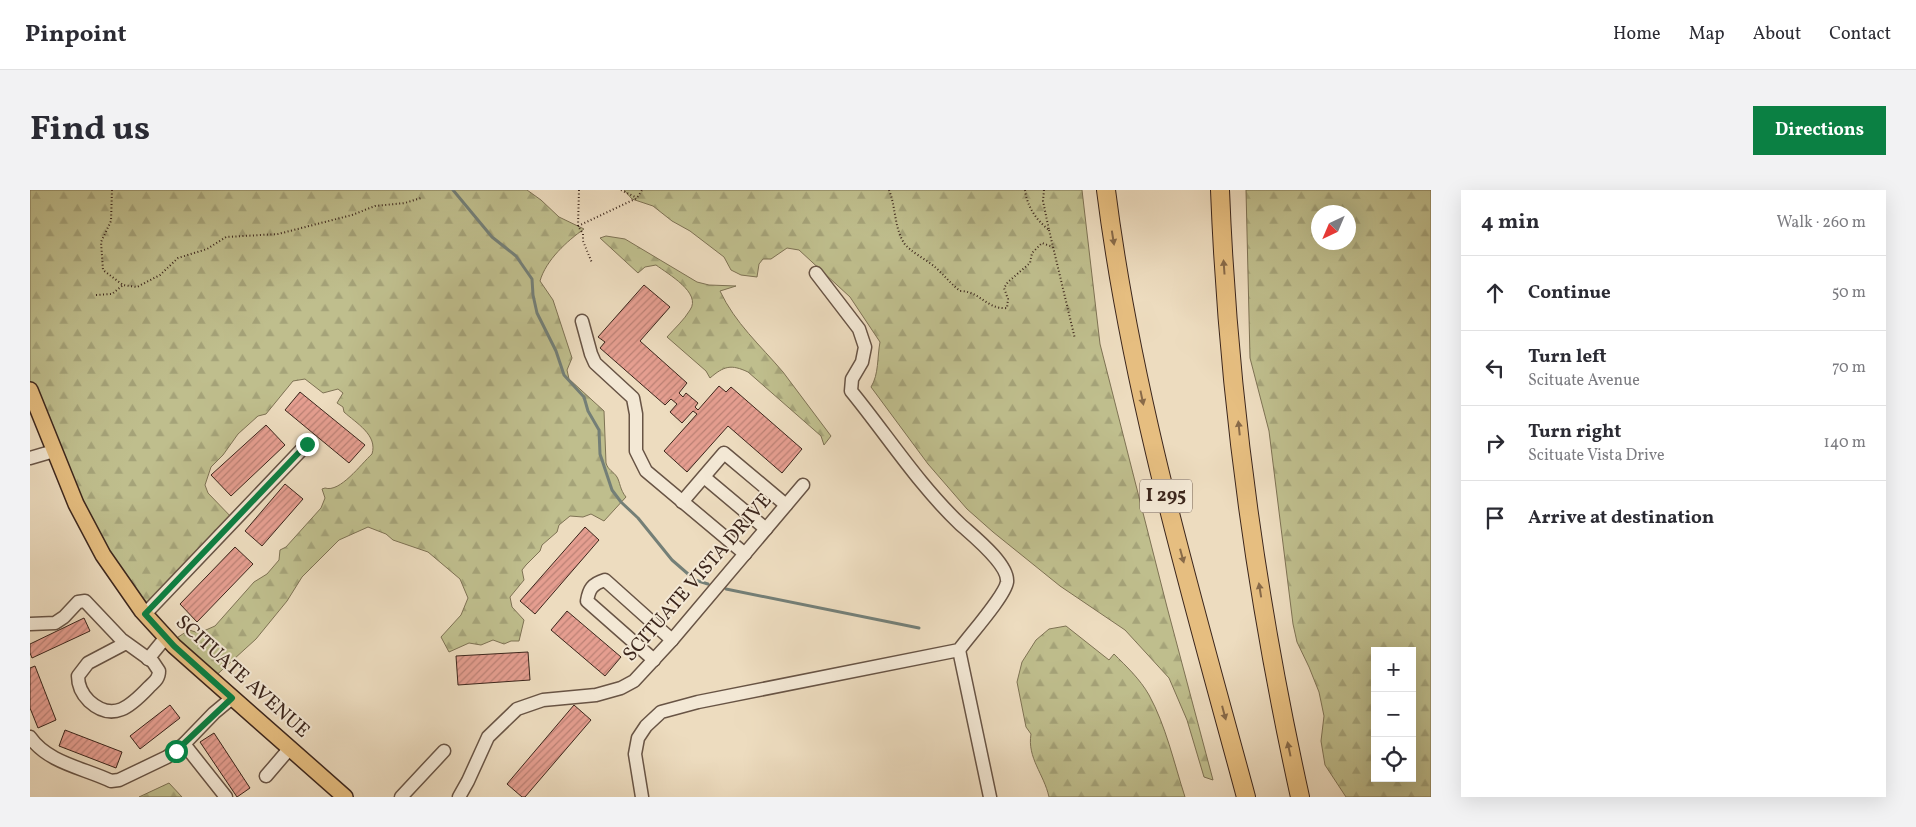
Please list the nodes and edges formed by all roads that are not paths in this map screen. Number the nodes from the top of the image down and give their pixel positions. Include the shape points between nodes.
1 (1106, 190) edge
2 (1220, 190) edge
3 (816, 273) dead end
4 (582, 321) dead end
5 (30, 390) edge
6 (307, 444) dead end
7 (54, 451) junction
8 (30, 458) edge
9 (704, 477) junction
10 (803, 485) dead end
11 (682, 502) junction
12 (786, 505) junction
13 (766, 529) junction
14 (744, 554) junction
15 (145, 614) junction
16 (30, 624) edge
17 (166, 637) junction
18 (672, 640) junction
19 (126, 643) junction
20 (959, 650) junction
21 (148, 659) junction
22 (654, 660) junction
23 (232, 698) junction
24 (30, 737) edge
25 (184, 744) junction
26 (290, 748) junction
27 (444, 751) dead end
28 (266, 776) dead end
29 (226, 797) edge
30 (345, 797) edge
31 (401, 797) edge
32 (459, 797) edge
33 (642, 797) edge
34 (990, 797) edge
35 (1246, 797) edge
36 (1300, 797) edge

1 -> 35 highway, I 295 via 1121,288 1148,424
36 -> 2 highway via 1273,669 1254,553 1232,364
3 - 20 street via 859,329 865,347 851,391 944,509 993,555 1005,571 1007,582 1001,596
4 - 11 street via 595,363 633,398 636,451 640,462 652,477
5 - 7 main road, SCITUATE AVENUE
6 - 15 street
7 - 8 street
7 - 15 main road, SCITUATE AVENUE via 98,546
9 - 11 street
9 - 12 street via 724,453
9 - 13 street
10 - 12 street, SCITUATE VISTA DRIVE
11 - 14 street
12 - 13 street, SCITUATE VISTA DRIVE
13 - 14 street, SCITUATE VISTA DRIVE
14 - 18 street, SCITUATE VISTA DRIVE
15 - 17 main road, SCITUATE AVENUE
16 - 19 street via 56,623 78,602 85,601
17 - 21 street
17 - 23 main road, SCITUATE AVENUE
18 - 22 street, SCITUATE VISTA DRIVE
18 - 22 street via 605,580 594,584 587,601
19 - 21 street
19 - 21 street via 88,664 78,676 80,688 94,705 110,712 133,704 160,675 158,668
20 - 33 street via 660,712 638,738 635,754
20 - 34 street
22 - 32 street, SCITUATE VISTA DRIVE via 634,681 621,688 577,698 543,700 517,709 488,737
23 - 25 street
23 - 26 main road, SCITUATE AVENUE
24 - 25 street via 42,751 111,781 167,757
25 - 29 street
26 - 28 street
26 - 30 main road, SCITUATE AVENUE
27 - 31 street

